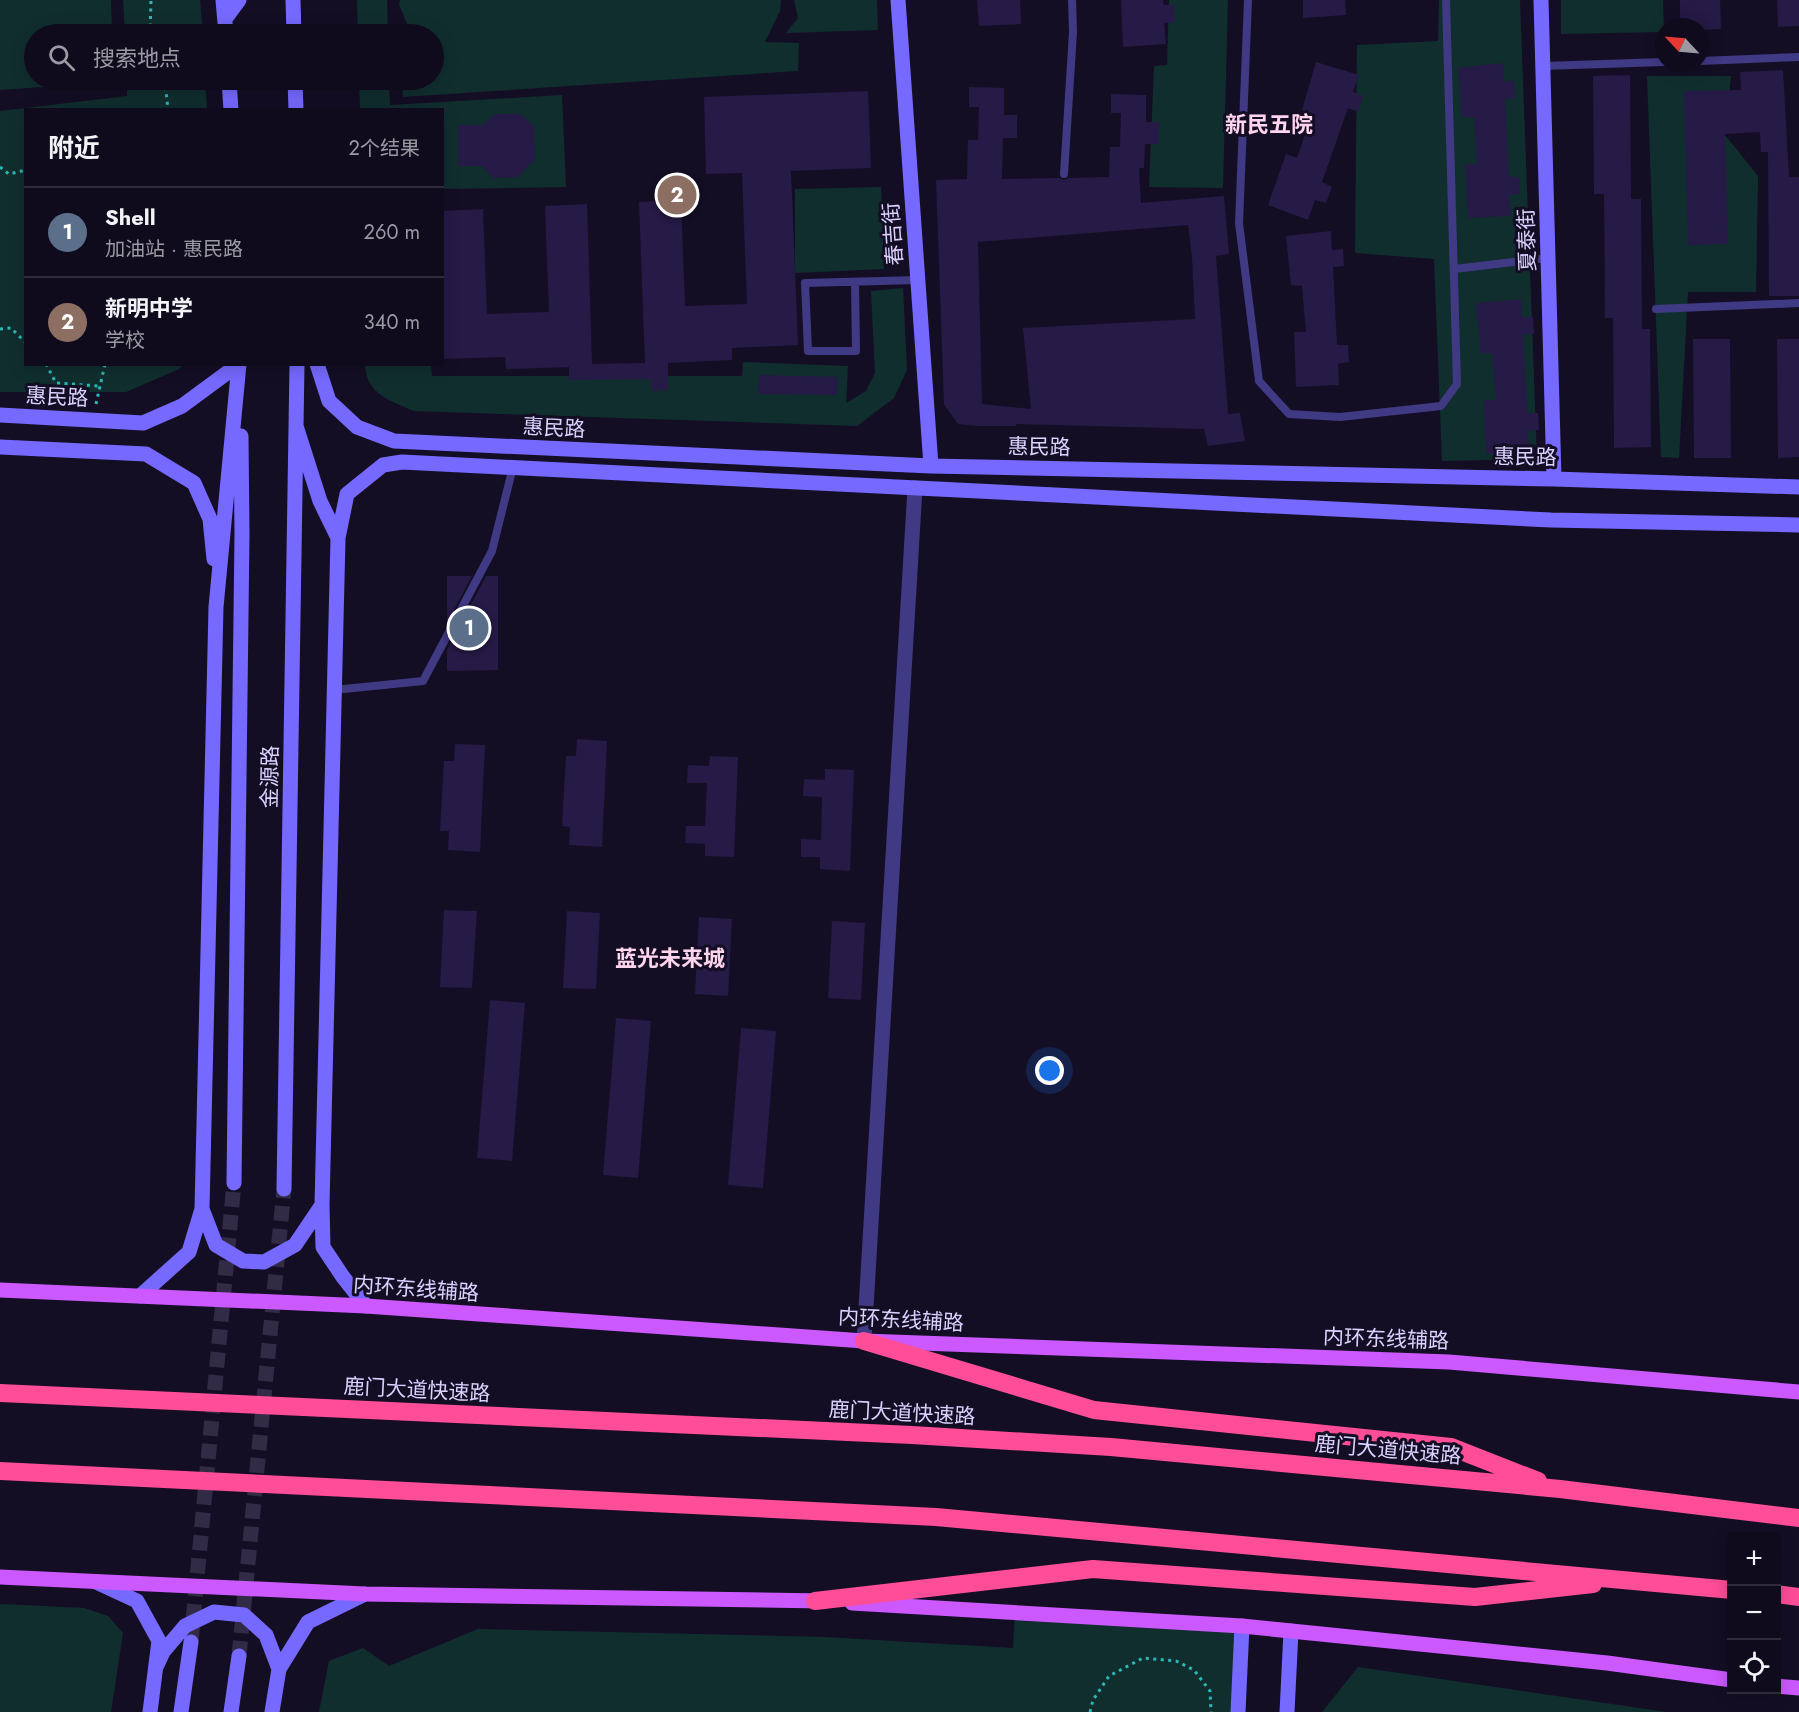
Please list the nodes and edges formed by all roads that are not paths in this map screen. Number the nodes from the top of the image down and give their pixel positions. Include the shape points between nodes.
1 (223, 0) edge
2 (239, 0) edge
3 (285, 0) edge
4 (293, 0) edge
5 (898, 0) edge
6 (1072, 0) edge
7 (1248, 0) edge
8 (1446, 0) edge
9 (1541, 0) edge
10 (225, 24) edge
11 (227, 24) edge
12 (292, 24) edge
13 (294, 24) edge
14 (1799, 57) edge
15 (1709, 61) edge
16 (1655, 62) edge
17 (1543, 66) junction
18 (230, 90) edge
19 (295, 90) edge
20 (231, 108) edge
21 (296, 108) edge
22 (1064, 174) dead end
23 (1548, 258) junction
24 (1454, 269) junction
25 (918, 280) junction
26 (855, 283) junction
27 (1799, 303) edge
28 (1656, 309) dead end
29 (236, 366) edge
30 (239, 366) edge
31 (239, 366) edge
32 (297, 366) edge
33 (318, 366) edge
34 (0, 415) edge
35 (296, 426) junction
36 (0, 447) edge
37 (931, 466) junction
38 (513, 467) junction
39 (1554, 479) junction
40 (1799, 487) edge
41 (915, 488) junction
42 (1799, 525) edge
43 (338, 538) junction
44 (218, 593) junction
45 (334, 690) junction
46 (234, 1183) tunnel mouth
47 (284, 1189) tunnel mouth
48 (322, 1205) junction
49 (202, 1209) junction
50 (0, 1290) edge
51 (140, 1296) junction
52 (366, 1306) junction
53 (864, 1341) junction
54 (1799, 1392) edge
55 (0, 1393) edge
56 (0, 1471) edge
57 (1560, 1489) junction
58 (1799, 1518) edge
59 (0, 1577) edge
60 (1633, 1580) junction
61 (96, 1582) junction
62 (1727, 1590) edge
63 (365, 1594) junction
64 (1781, 1595) edge
65 (1799, 1597) edge
66 (815, 1600) junction
67 (1242, 1626) junction
68 (1291, 1631) junction
69 (191, 1642) tunnel mouth
70 (239, 1656) tunnel mouth
71 (156, 1667) junction
72 (279, 1669) junction
73 (1727, 1679) edge
74 (1781, 1687) edge
75 (1799, 1689) edge
76 (150, 1712) edge
77 (181, 1712) edge
78 (231, 1712) edge
79 (272, 1712) edge
80 (1238, 1712) edge
81 (1287, 1712) edge

1 - 10 street
2 - 11 street
3 - 12 street
4 - 13 street
5 - 25 street, 春吉街
6 - 22 lane
7 - 24 lane via 1239,223 1259,381 1289,414 1340,417 1441,406 1457,384
8 - 24 lane
9 - 17 street, 夏泰街
14 - 15 lane
16 - 17 lane
17 - 23 street, 夏泰街
18 - 20 street
19 - 21 street
23 - 24 lane
23 - 39 street, 夏泰街
25 - 26 lane
25 - 37 street, 春吉街
26 - 26 lane via 805,283 808,351 856,351
27 - 28 lane
29 - 34 street, 惠民路 via 182,406 143,423
30 - 44 street
31 - 46 street, 金源路 via 243,534
32 - 35 street, 金源路
33 - 37 street, 惠民路 via 329,401 357,427 394,441
35 - 43 street via 320,501
35 - 47 street, 金源路
36 - 44 street via 147,454 194,483 210,519
37 - 39 street, 惠民路
38 - 41 street, 惠民路
38 - 43 street, 惠民路 via 402,462 383,465 347,494
38 - 45 lane via 492,551 423,681
39 - 40 street, 惠民路
41 - 42 street, 惠民路 via 1551,520
41 - 53 street
43 - 45 street, 惠民路
44 - 49 street
45 - 48 street, 惠民路
48 - 49 street via 295,1245 264,1262 243,1260 216,1245
48 - 52 street, 惠民路 via 323,1247
49 - 51 street via 189,1251
50 - 51 main road, 内环东线辅路
51 - 52 main road, 内环东线辅路
52 - 53 main road, 内环东线辅路
53 - 54 main road, 内环东线辅路 via 1449,1362
53 - 57 highway via 1094,1410 1451,1447
55 - 57 highway, 鹿门大道快速路 via 1111,1446
56 - 60 highway via 936,1517
57 - 58 highway, 鹿门大道快速路
59 - 61 main road
60 - 62 highway
60 - 66 highway via 1475,1597 1093,1569
61 - 63 main road
61 - 71 street via 137,1601 159,1641
63 - 66 main road
63 - 72 street via 308,1622
64 - 65 highway
66 - 67 main road
67 - 68 main road
67 - 80 street
68 - 73 main road via 1608,1663
68 - 81 street
69 - 77 street
70 - 78 street
71 - 72 street via 185,1626 214,1612 244,1615 266,1635
71 - 76 street
72 - 79 street
74 - 75 main road

